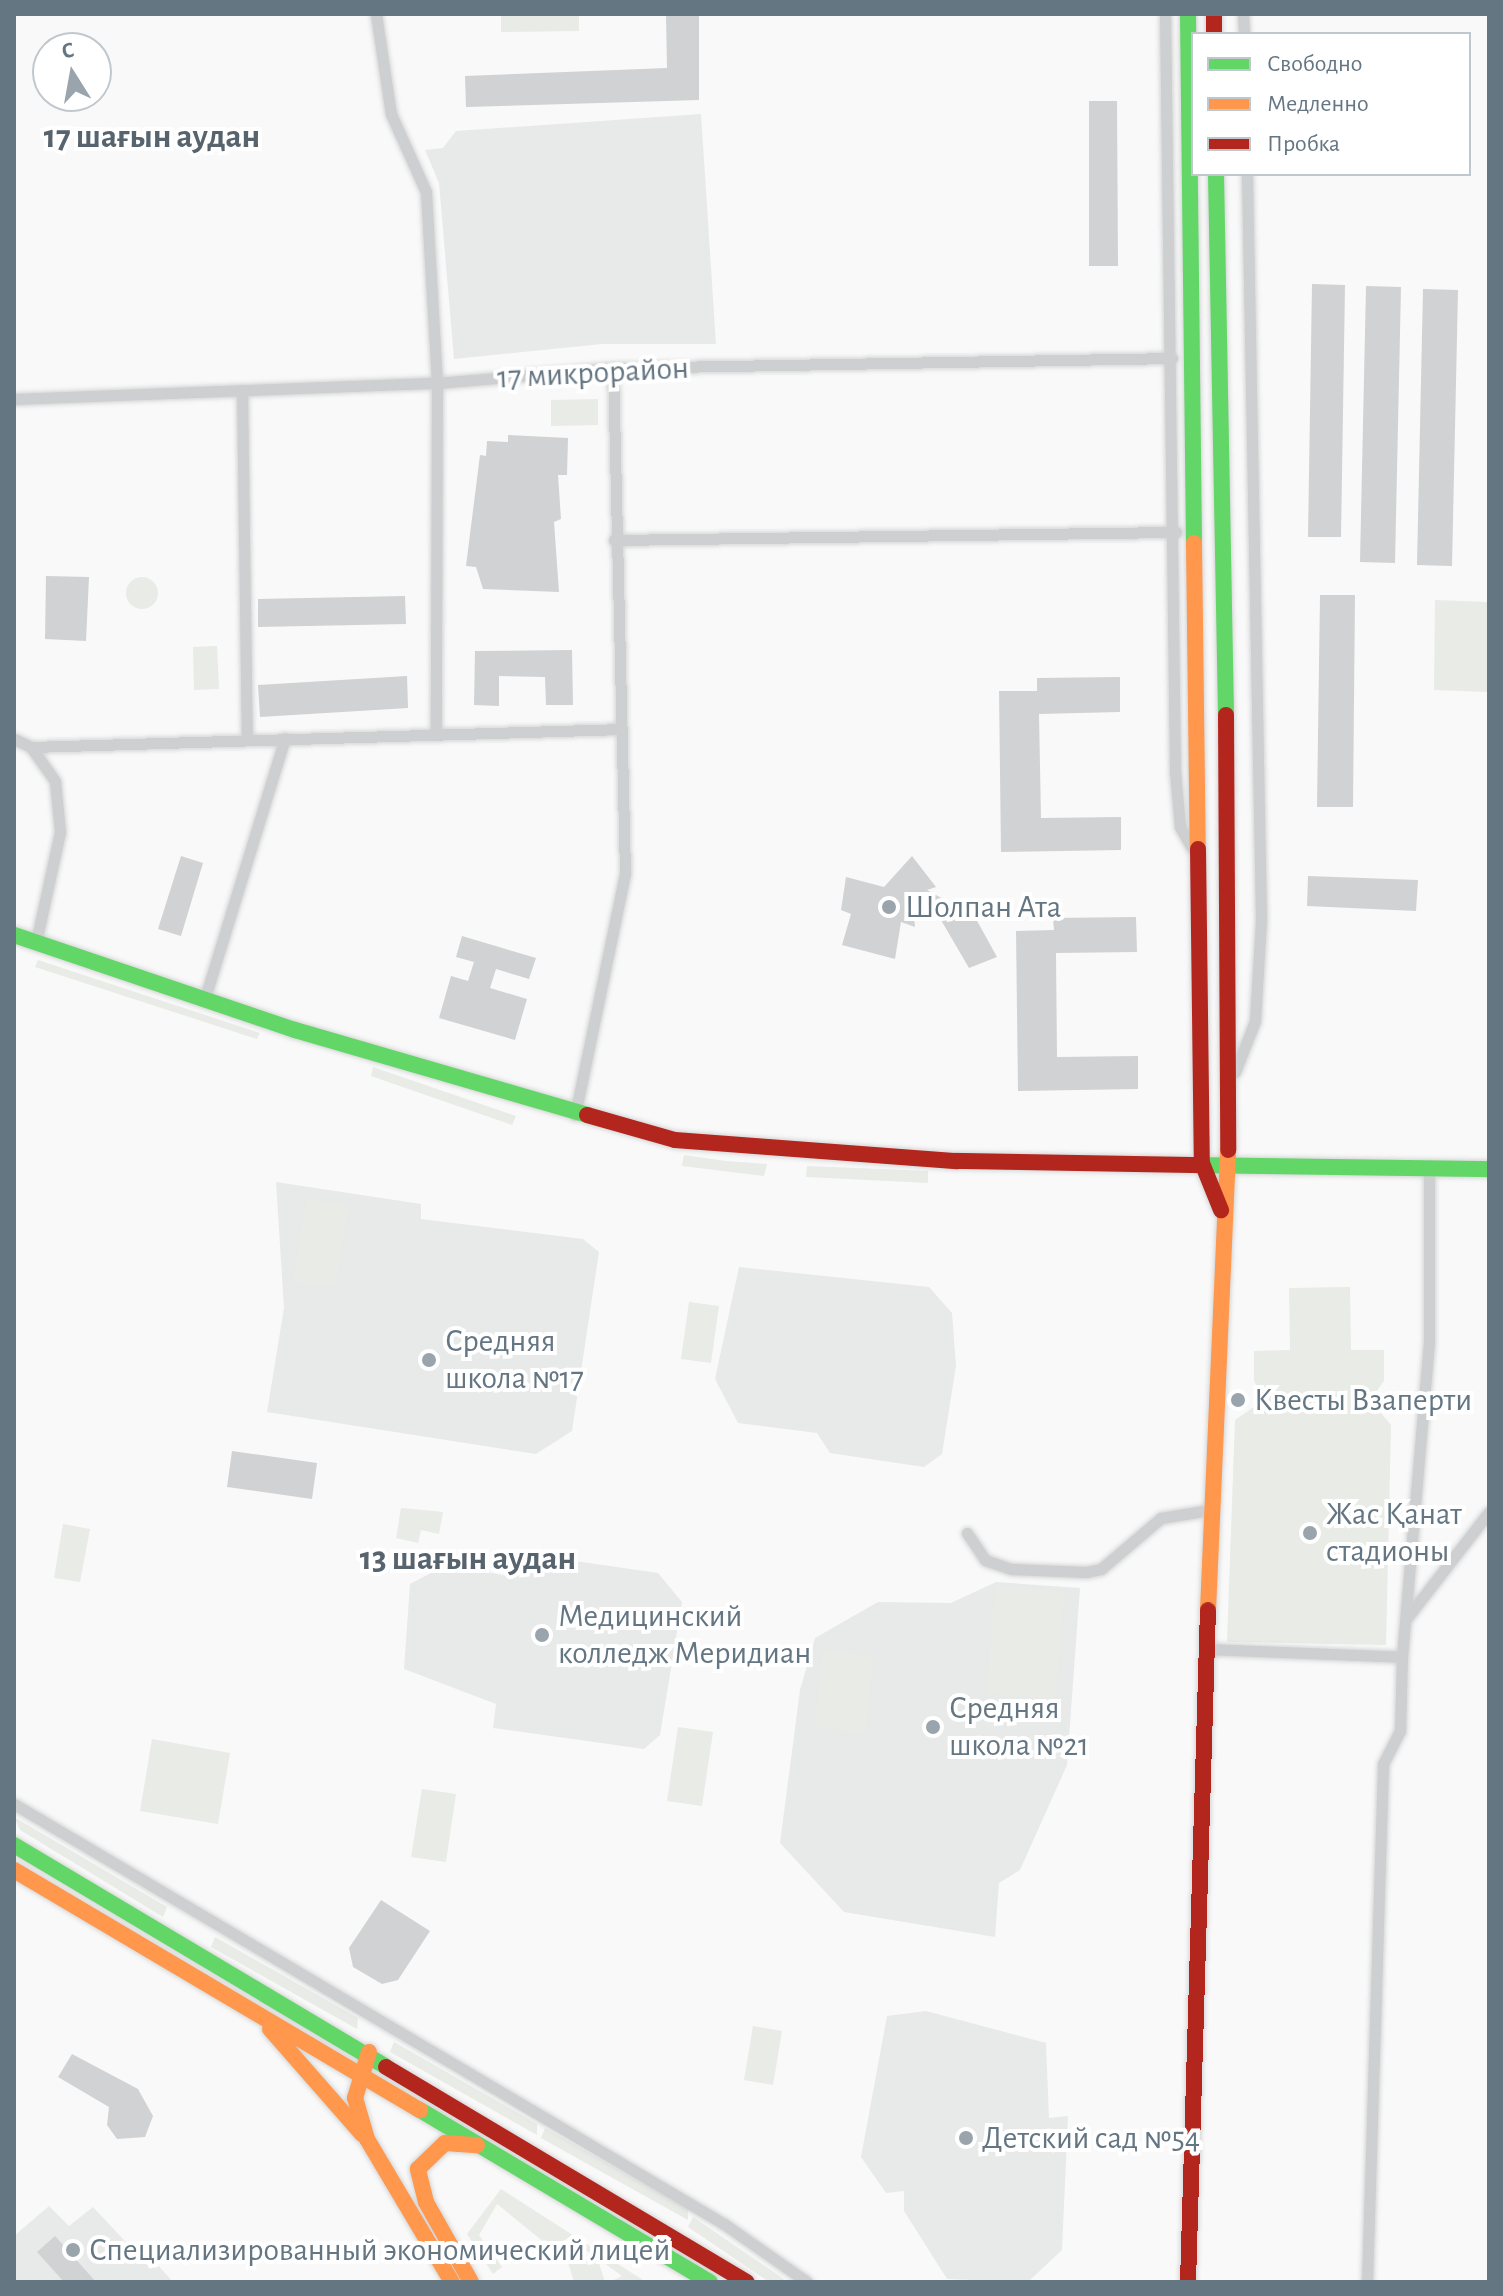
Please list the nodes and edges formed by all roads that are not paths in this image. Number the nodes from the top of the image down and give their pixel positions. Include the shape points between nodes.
1 (376, 14) edge
2 (1165, 14) edge
3 (1188, 14) edge
4 (1216, 176) edge
5 (1247, 176) edge
6 (1218, 272) junction
7 (1192, 273) junction
8 (1172, 358) junction
9 (613, 368) junction
10 (437, 383) junction
11 (242, 391) junction
12 (14, 399) edge
13 (1176, 532) junction
14 (614, 540) junction
15 (622, 729) junction
16 (436, 734) junction
17 (247, 738) junction
18 (285, 738) junction
19 (14, 739) edge
20 (31, 747) junction
21 (1201, 862) junction
22 (14, 935) edge
23 (36, 942) junction
24 (204, 1001) junction
25 (1233, 1077) junction
26 (575, 1115) junction
27 (1202, 1163) junction
28 (1231, 1164) junction
29 (1429, 1169) junction
30 (1489, 1169) edge
31 (1221, 1210) junction
32 (1210, 1510) junction
33 (1489, 1512) edge
34 (967, 1533) dead end
35 (1405, 1620) junction
36 (1206, 1649) junction
37 (1402, 1657) junction
38 (14, 1804) edge
39 (14, 1845) edge
40 (14, 1870) edge
41 (252, 2010) junction
42 (369, 2052) junction
43 (356, 2078) junction
44 (367, 2139) junction
45 (491, 2148) junction
46 (452, 2282) edge
47 (471, 2282) edge
48 (710, 2282) edge
49 (747, 2282) edge
50 (807, 2282) edge
51 (1188, 2282) edge
52 (1367, 2282) edge

1 - 10 street via 391,114 426,192
2 - 8 street
3 - 7 main road
4 - 6 main road
5 - 25 street via 1261,919 1255,1021
6 - 7 main road
6 - 25 main road
7 - 21 main road
8 - 9 street, 17 микрорайон
8 - 13 street
9 - 10 street, 17 микрорайон
9 - 14 street
10 - 11 street, 17 микрорайон
10 - 16 street
11 - 12 street, 17 микрорайон
11 - 17 street
13 - 14 street
13 - 21 street via 1175,771 1180,827
14 - 15 street
15 - 16 street
15 - 26 street via 625,873
16 - 18 street
17 - 18 street
17 - 20 street
18 - 24 street
19 - 20 street
20 - 23 street via 55,781 60,832
21 - 27 main road
22 - 23 main road
23 - 24 main road
24 - 26 main road
25 - 28 main road
26 - 27 main road via 675,1140 821,1154
27 - 28 main road
27 - 31 main road
28 - 29 main road
28 - 31 main road
29 - 30 main road
29 - 35 street via 1429,1342
31 - 32 main road
32 - 34 street via 1161,1518 1101,1569 1086,1572 1011,1569 985,1560
32 - 36 main road
33 - 35 street
35 - 37 street
36 - 37 street
36 - 51 main road
37 - 52 street via 1400,1731 1383,1764
38 - 50 street via 724,2224
39 - 42 main road
40 - 41 main road
41 - 43 main road
41 - 44 main road
42 - 43 main road
42 - 49 main road
43 - 44 main road
43 - 45 main road
44 - 46 main road
45 - 47 main road via 445,2143 418,2169 426,2202
45 - 48 main road

